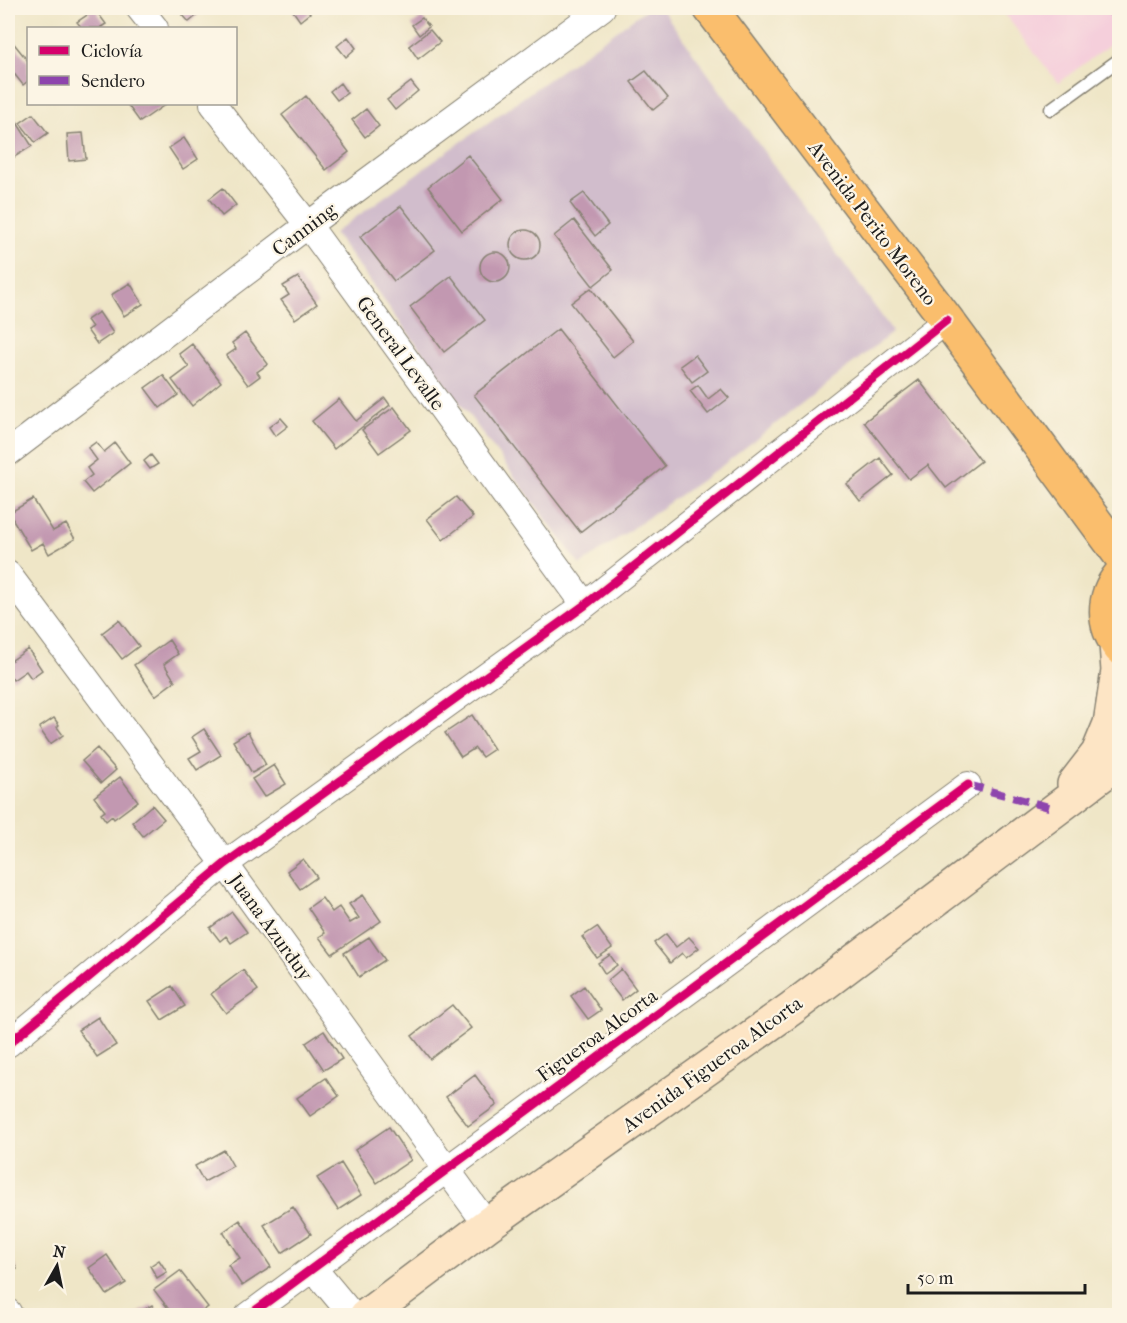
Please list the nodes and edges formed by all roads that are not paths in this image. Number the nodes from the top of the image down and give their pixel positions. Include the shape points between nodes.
1 (139, 8) edge
2 (602, 8) edge
3 (710, 8) edge
4 (154, 27) edge
5 (1119, 59) edge
6 (214, 105) edge
7 (1052, 109) dead end
8 (308, 225) junction
9 (947, 320) junction
10 (8, 453) edge
11 (1119, 555) edge
12 (8, 574) edge
13 (1119, 575) edge
14 (585, 605) junction
15 (1118, 646) edge
16 (1119, 762) edge
17 (968, 785) dead end
18 (1056, 809) junction
19 (225, 864) junction
20 (8, 1044) edge
21 (446, 1169) junction
22 (487, 1225) junction
23 (313, 1268) junction
24 (248, 1316) edge
25 (353, 1316) edge
26 (366, 1316) edge

1 - 4 street
2 - 8 street, Canning
3 - 9 highway, Avenida Perito Moreno
5 - 7 lane
6 - 8 street, General Levalle
8 - 10 street, Canning
8 - 14 street, General Levalle
9 - 11 highway, Avenida Perito Moreno
9 - 14 street
12 - 19 street, Juana Azurduy
13 - 15 highway via 1106,608 1108,627
14 - 19 street
15 - 18 main road, Avenida Figueroa Alcorta via 1110,724 1098,753
16 - 18 main road, Avenida Figueroa Alcorta
17 - 21 street, Figueroa Alcorta
18 - 22 main road, Avenida Figueroa Alcorta via 792,1008
19 - 20 street
19 - 21 street, Juana Azurduy
21 - 22 street, Juana Azurduy
21 - 23 street, Figueroa Alcorta
22 - 26 main road, Avenida Figueroa Alcorta
23 - 24 street, Figueroa Alcorta
23 - 25 street

